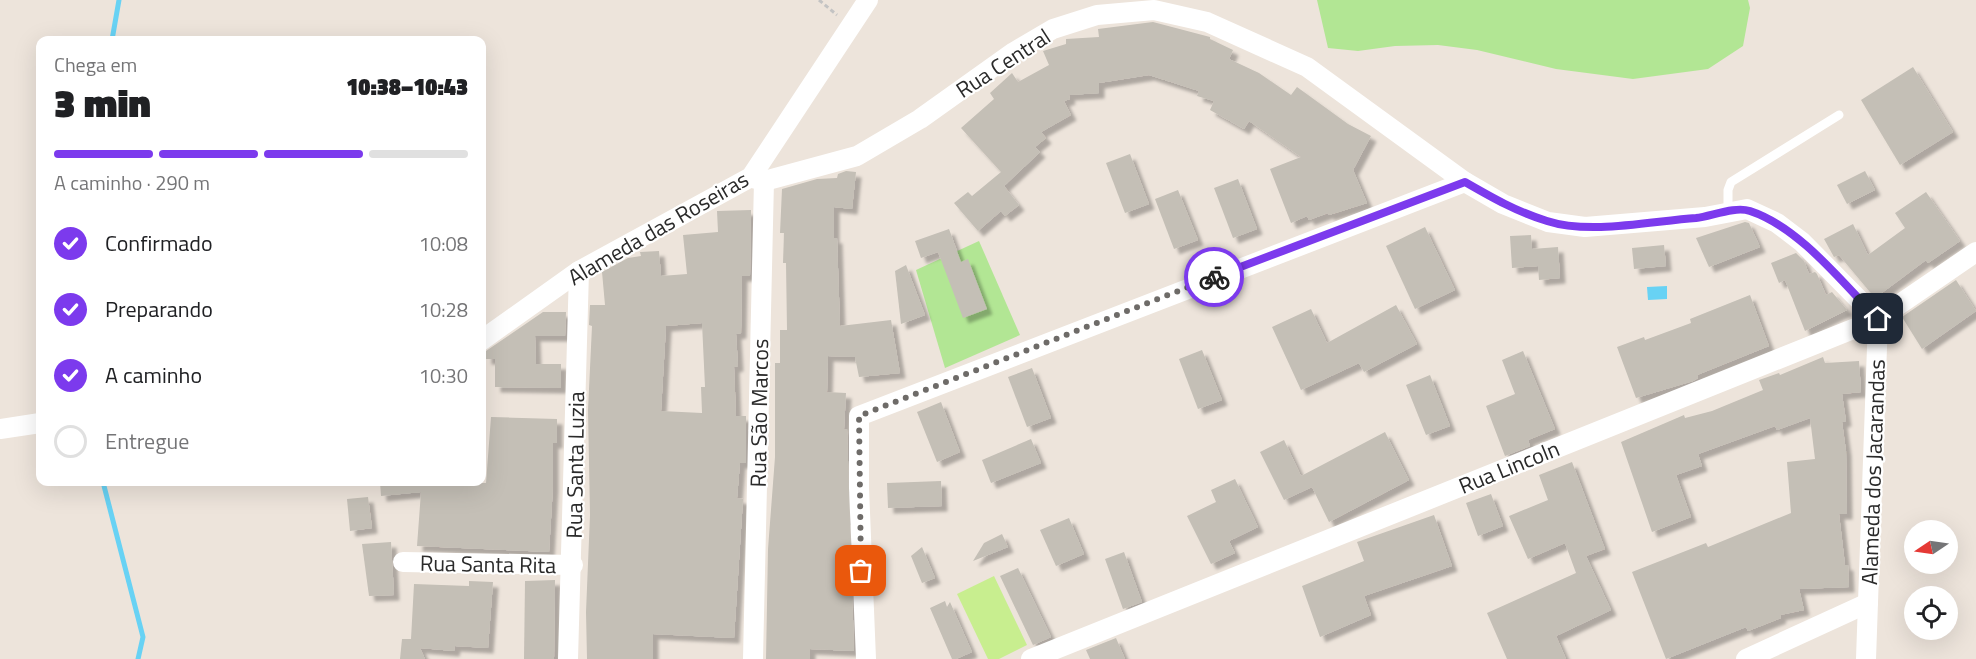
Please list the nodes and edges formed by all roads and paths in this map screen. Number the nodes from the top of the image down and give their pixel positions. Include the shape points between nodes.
1 (819, 0) edge
2 (868, 0) edge
3 (849, 26) junction
4 (1839, 115) dead end
5 (757, 179) junction
6 (1465, 182) junction
7 (1728, 212) junction
8 (1976, 252) edge
9 (579, 271) junction
10 (1878, 319) junction
11 (486, 337) edge
12 (36, 424) edge
13 (0, 429) edge
14 (403, 562) dead end
15 (573, 566) junction
16 (1868, 603) junction
17 (568, 659) edge
18 (753, 659) edge
19 (866, 659) edge
20 (1030, 659) edge
21 (1746, 659) edge
22 (1866, 659) edge

1 - 3 path
2 - 3 street, Alameda das Roseiras
3 - 5 street, Alameda das Roseiras
4 - 7 lane via 1731,183
5 - 6 street, Rua Central via 857,156 920,119 1053,29 1097,15 1154,10 1206,22 1307,67
5 - 9 street, Alameda das Roseiras
5 - 18 street, Rua São Marcos
6 - 7 street via 1503,204 1548,222 1585,227
6 - 19 street via 859,416
7 - 10 street via 1748,209 1777,223 1802,242
8 - 10 street, Rua Lincoln
9 - 11 street, Alameda das Roseiras
9 - 15 street, Rua Santa Luzia
10 - 16 street, Alameda dos Jacarandas
10 - 20 street, Rua Lincoln
12 - 13 street
14 - 15 street, Rua Santa Rita
15 - 17 street, Rua Santa Luzia
16 - 21 street
16 - 22 street, Alameda dos Jacarandas

